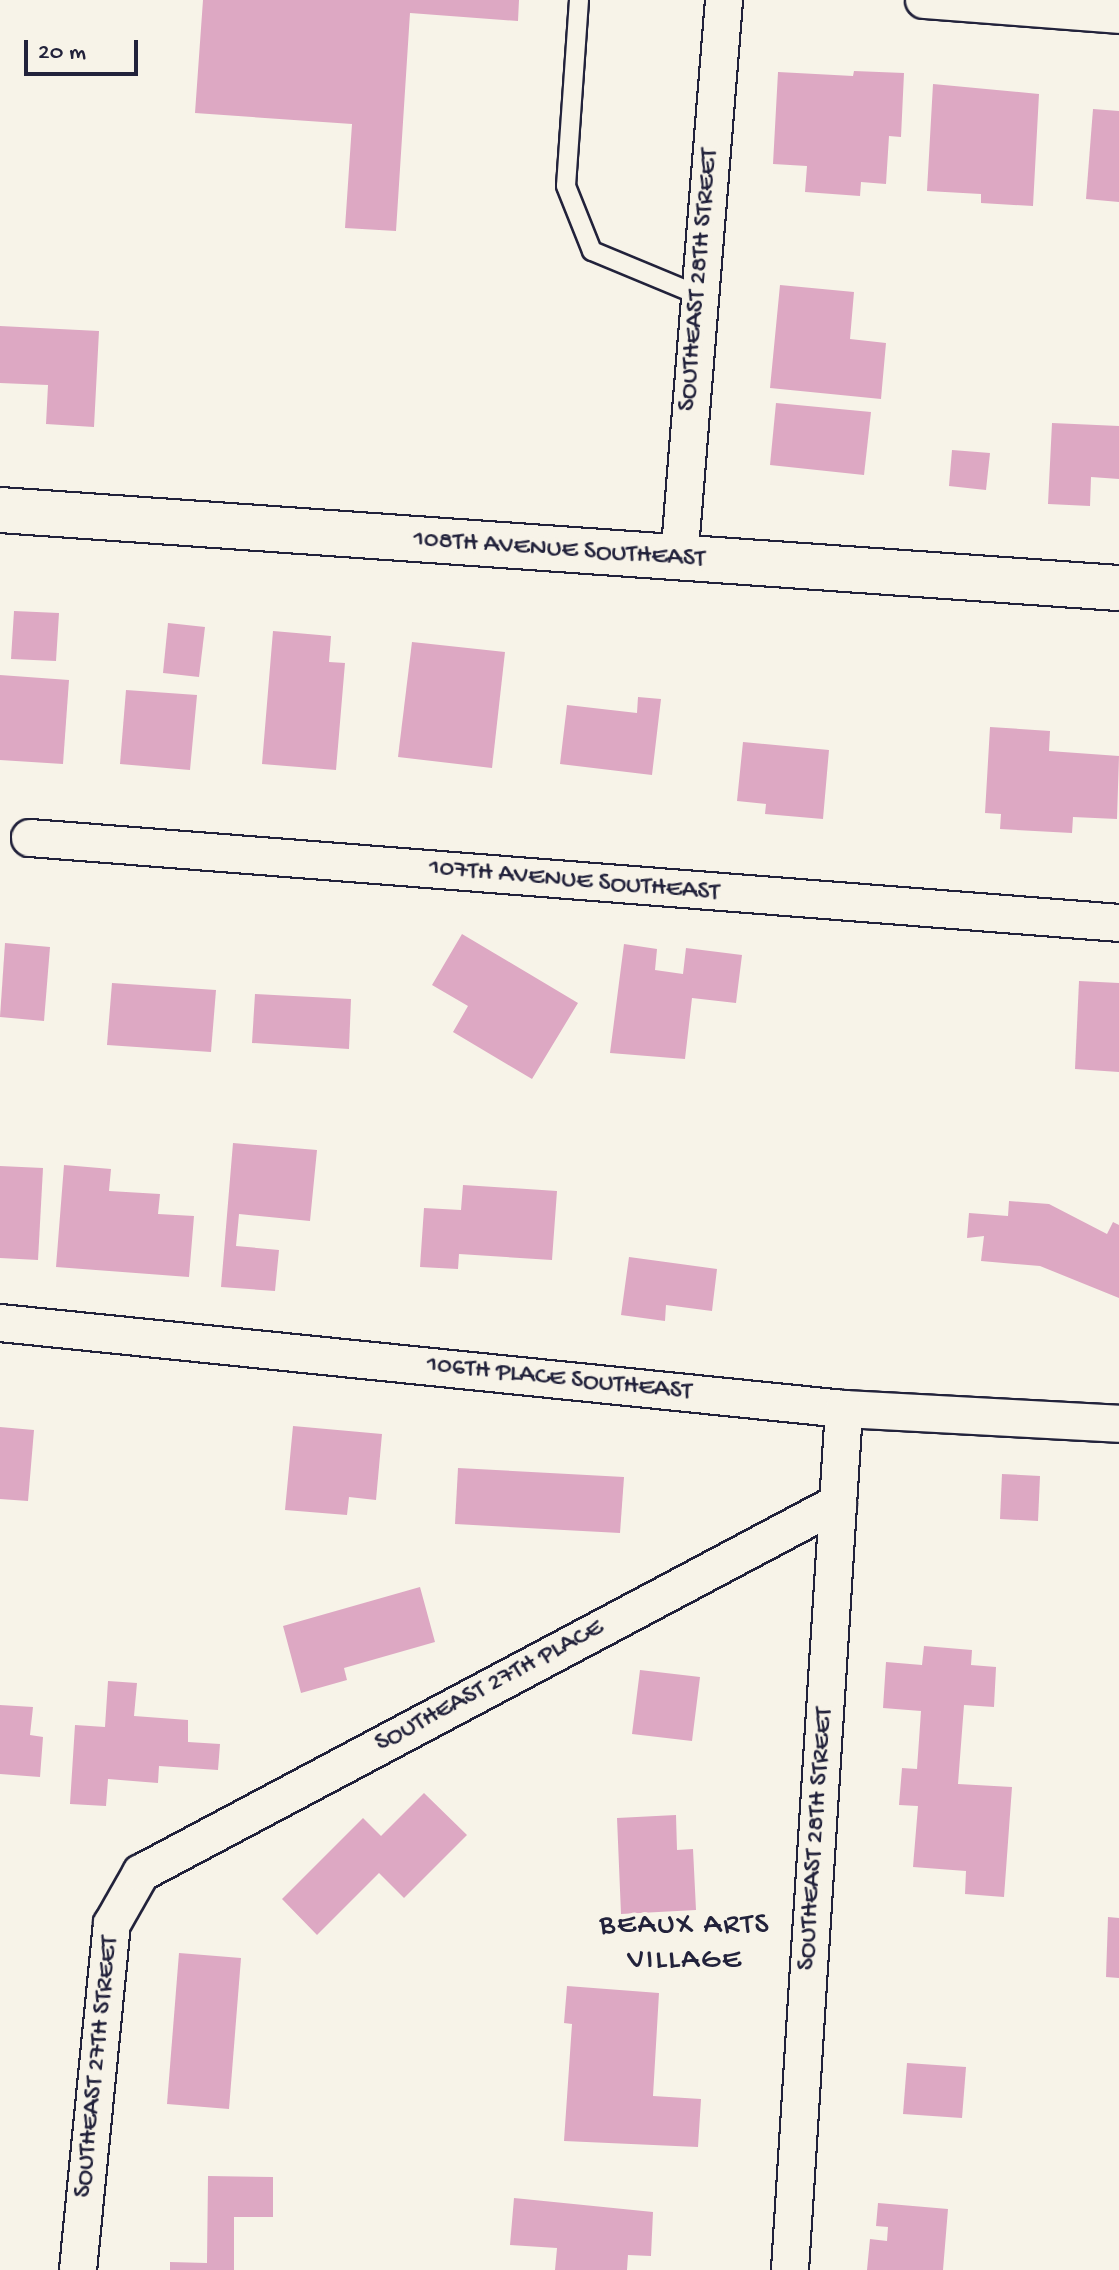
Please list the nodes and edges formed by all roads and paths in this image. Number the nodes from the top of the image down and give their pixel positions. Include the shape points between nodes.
1 (579, 0) edge
2 (724, 0) edge
3 (924, 0) edge
4 (1119, 15) edge
5 (698, 295) junction
6 (0, 510) edge
7 (679, 561) junction
8 (1119, 588) edge
9 (30, 838) dead end
10 (1119, 923) edge
11 (0, 1323) edge
12 (844, 1409) junction
13 (1119, 1424) edge
14 (838, 1503) junction
15 (141, 1873) joint
16 (78, 2270) edge
17 (790, 2270) edge

1 - 5 lane via 566,186 592,251
2 - 5 street, SOUTHEAST 28TH STREET
3 - 4 street
5 - 7 street, SOUTHEAST 28TH STREET
6 - 7 street, 108TH AVENUE SOUTHEAST
7 - 8 street, 108TH AVENUE SOUTHEAST
9 - 10 street, 107TH AVENUE SOUTHEAST
11 - 12 street, 106TH PLACE SOUTHEAST
12 - 13 street, 106TH PLACE SOUTHEAST
12 - 14 street, SOUTHEAST 28TH STREET
14 - 15 street, SOUTHEAST 27TH PLACE
14 - 17 street, SOUTHEAST 28TH STREET
15 - 16 street, SOUTHEAST 27TH STREET via 112,1924

